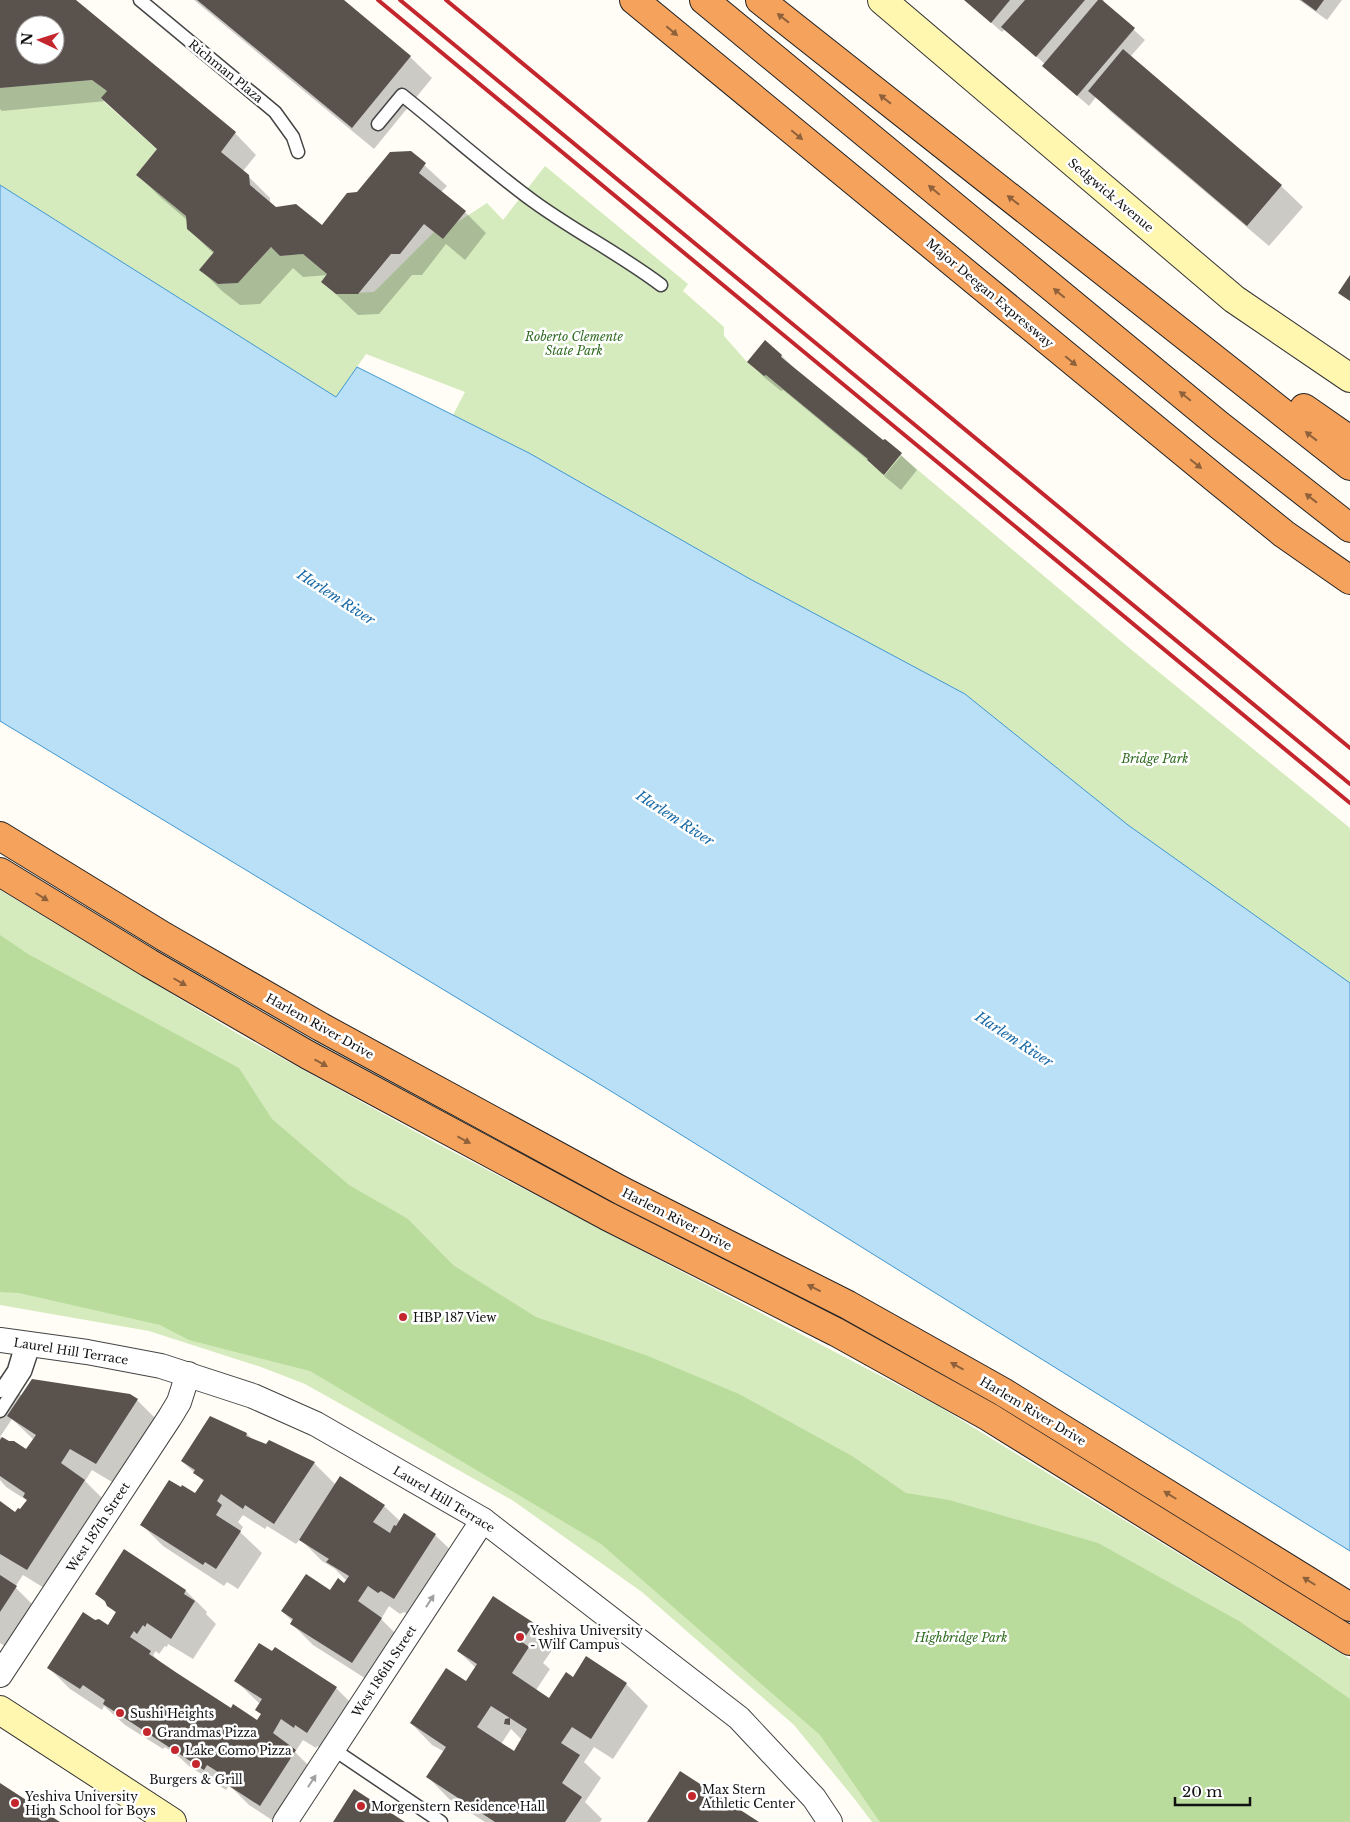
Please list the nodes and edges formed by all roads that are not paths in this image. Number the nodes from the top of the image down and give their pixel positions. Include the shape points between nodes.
1 (140, 0) edge
2 (634, 0) edge
3 (704, 0) edge
4 (760, 0) edge
5 (882, 0) edge
6 (378, 124) dead end
7 (298, 152) dead end
8 (1051, 230) junction
9 (660, 285) dead end
10 (1350, 378) edge
11 (1350, 440) edge
12 (1350, 466) edge
13 (1350, 528) edge
14 (1284, 534) junction
15 (1350, 580) edge
16 (1350, 594) edge
17 (0, 836) edge
18 (0, 872) edge
19 (19, 1343) edge
20 (188, 1374) junction
21 (0, 1391) edge
22 (0, 1411) edge
23 (483, 1520) junction
24 (1350, 1607) edge
25 (1350, 1641) edge
26 (0, 1675) edge
27 (0, 1710) edge
28 (333, 1749) junction
29 (172, 1822) edge
30 (285, 1822) edge
31 (441, 1822) edge
32 (830, 1822) edge

1 - 7 lane, Richman Plaza via 275,112
2 -> 14 highway, Major Deegan Expressway
13 -> 3 highway via 1205,413
8 -> 4 highway
5 - 10 main road, Sedgwick Avenue via 1234,299
6 - 9 lane via 402,95 532,200 626,259
8 - 11 highway
12 -> 8 highway
14 - 15 highway, Major Deegan Expressway
14 - 16 highway
24 -> 17 highway, Harlem River Drive via 1003,1392 848,1305 622,1191 330,1032 163,936
18 -> 25 highway via 308,1056 607,1216 836,1332 989,1417
19 - 20 street, Laurel Hill Terrace via 86,1352
19 - 21 lane via 14,1370
19 - 22 lane via 26,1372
20 - 23 street, Laurel Hill Terrace via 252,1396 316,1424
20 - 26 street, West 187th Street via 179,1402
28 -> 23 street, West 186th Street
23 - 32 street, Laurel Hill Terrace via 739,1718 814,1798
27 - 29 main road
30 -> 28 street, West 186th Street
28 - 31 lane

